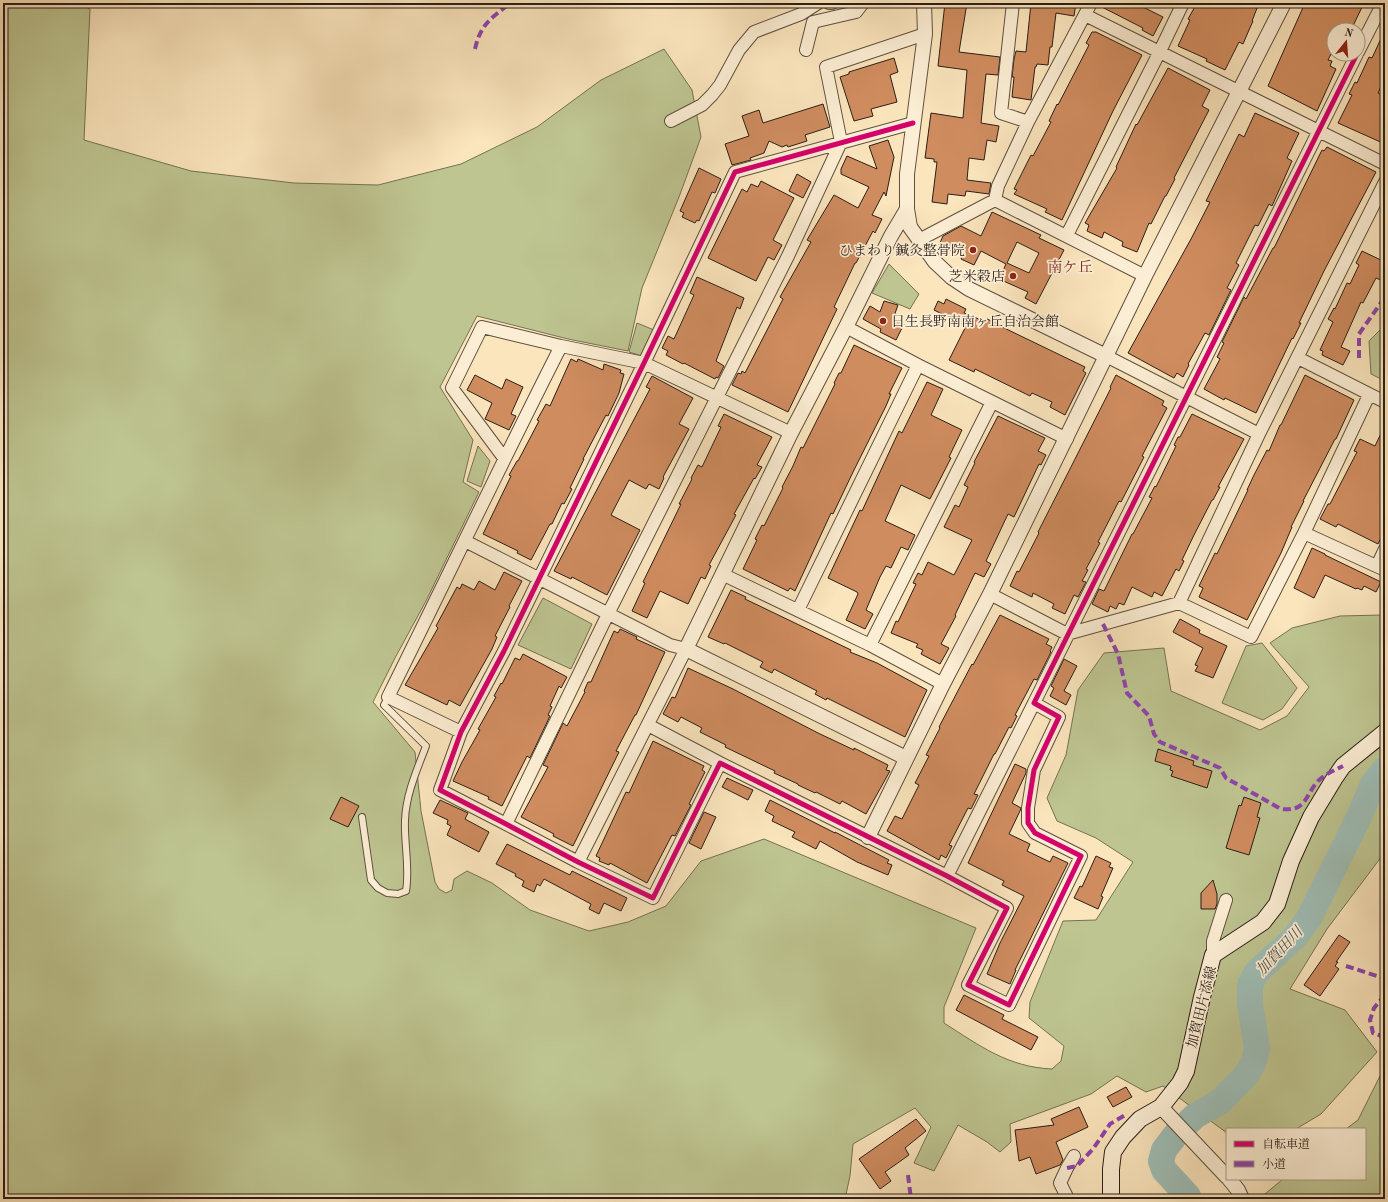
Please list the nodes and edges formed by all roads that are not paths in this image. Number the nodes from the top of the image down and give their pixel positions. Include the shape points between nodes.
1 (818, 3) edge
2 (863, 3) edge
3 (924, 3) edge
4 (1013, 3) edge
5 (1090, 3) edge
6 (1183, 3) edge
7 (1284, 3) edge
8 (1382, 3) edge
9 (1085, 15) junction
10 (925, 34) junction
11 (1366, 35) edge
12 (806, 50) dead end
13 (1160, 52) junction
14 (1352, 62) edge
15 (1239, 92) junction
16 (671, 121) dead end
17 (1028, 122) junction
18 (913, 123) junction
19 (1318, 130) junction
20 (841, 142) junction
21 (1385, 164) edge
22 (1385, 182) edge
23 (995, 200) junction
24 (906, 209) junction
25 (1066, 235) junction
26 (919, 240) junction
27 (1145, 276) junction
28 (846, 327) junction
29 (561, 346) junction
30 (1106, 356) junction
31 (1298, 358) junction
32 (644, 363) junction
33 (918, 365) junction
34 (1369, 395) junction
35 (1186, 397) junction
36 (717, 398) junction
37 (992, 402) junction
38 (1385, 402) edge
39 (791, 433) junction
40 (1259, 434) junction
41 (1067, 439) junction
42 (504, 458) junction
43 (1304, 533) junction
44 (466, 541) junction
45 (1385, 549) edge
46 (1381, 568) edge
47 (722, 574) junction
48 (538, 579) junction
49 (990, 594) junction
50 (1179, 603) junction
51 (798, 610) junction
52 (608, 614) junction
53 (1067, 634) junction
54 (870, 645) junction
55 (686, 650) junction
56 (943, 684) junction
57 (388, 697) junction
58 (1034, 703) junction
59 (648, 725) junction
60 (461, 732) junction
61 (1385, 732) edge
62 (906, 758) junction
63 (720, 763) junction
64 (362, 817) dead end
65 (506, 824) junction
66 (868, 836) junction
67 (578, 862) junction
68 (947, 876) junction
69 (1226, 900) dead end
70 (1213, 955) junction
71 (1164, 1111) junction
72 (1074, 1156) dead end
73 (1226, 1176) edge
74 (1230, 1180) edge
75 (1068, 1199) edge
76 (1111, 1199) edge
77 (1242, 1199) edge

1 - 16 street via 801,14 754,32 712,95 702,105
2 - 12 street via 856,12 813,22
3 - 10 street
4 - 17 street via 1001,113
5 - 9 street
6 - 13 street
7 - 15 street
8 - 11 street
9 - 13 street
9 - 17 street
10 - 18 street
10 - 20 street via 826,67
13 - 15 street
13 - 25 street
14 - 19 street
15 - 19 street
15 - 27 street
17 - 23 street via 998,186
18 - 20 street
18 - 24 street
19 - 21 street
19 - 35 street
20 - 32 street via 735,172
20 - 36 street
22 - 31 street
23 - 25 street
23 - 26 street
24 - 26 street via 910,227
24 - 28 street
25 - 27 street
26 - 30 street via 935,262 951,277 970,289
27 - 30 street
28 - 33 street
28 - 39 street
29 - 32 street
29 - 42 street
29 - 42 street via 482,327 452,388
30 - 35 street
30 - 41 street
31 - 34 street
31 - 40 street
32 - 36 street
32 - 48 street
33 - 37 street
33 - 51 street
34 - 38 street
34 - 43 street
35 - 40 street
35 - 53 street
36 - 39 street
36 - 52 street
37 - 41 street
37 - 54 street
39 - 47 street
40 - 50 street
41 - 49 street
42 - 44 street
43 - 46 street
43 - 50 street via 1251,637
44 - 48 street
44 - 57 street
45 - 46 street
47 - 51 street
47 - 55 street
48 - 52 street
48 - 60 street
49 - 53 street
49 - 56 street
50 - 53 street
51 - 54 street
52 - 55 street via 670,645
52 - 65 street
53 - 58 street
54 - 56 street
55 - 59 street
55 - 62 street
56 - 62 street
57 - 60 street
57 - 64 lane via 384,705 426,746 407,799 406,891 398,894 387,893 371,880
58 - 68 street
58 - 68 street via 1059,717 1034,770 1028,823 1035,833 1081,856 1009,1005 968,985 1007,908
59 - 63 street
59 - 67 street
60 - 65 street via 440,790
61 - 70 main road, 加賀田片添線 via 1343,766 1334,780 1311,817 1291,861 1277,904 1263,922
62 - 66 street
63 - 66 street
63 - 67 street via 653,898
65 - 67 street
66 - 68 street
69 - 70 street via 1213,940
70 - 71 main road, 加賀田片添線 via 1186,1072
71 - 73 street
71 - 76 main road, 加賀田片添線 via 1140,1119 1113,1152
72 - 75 street via 1060,1183
74 - 77 street

